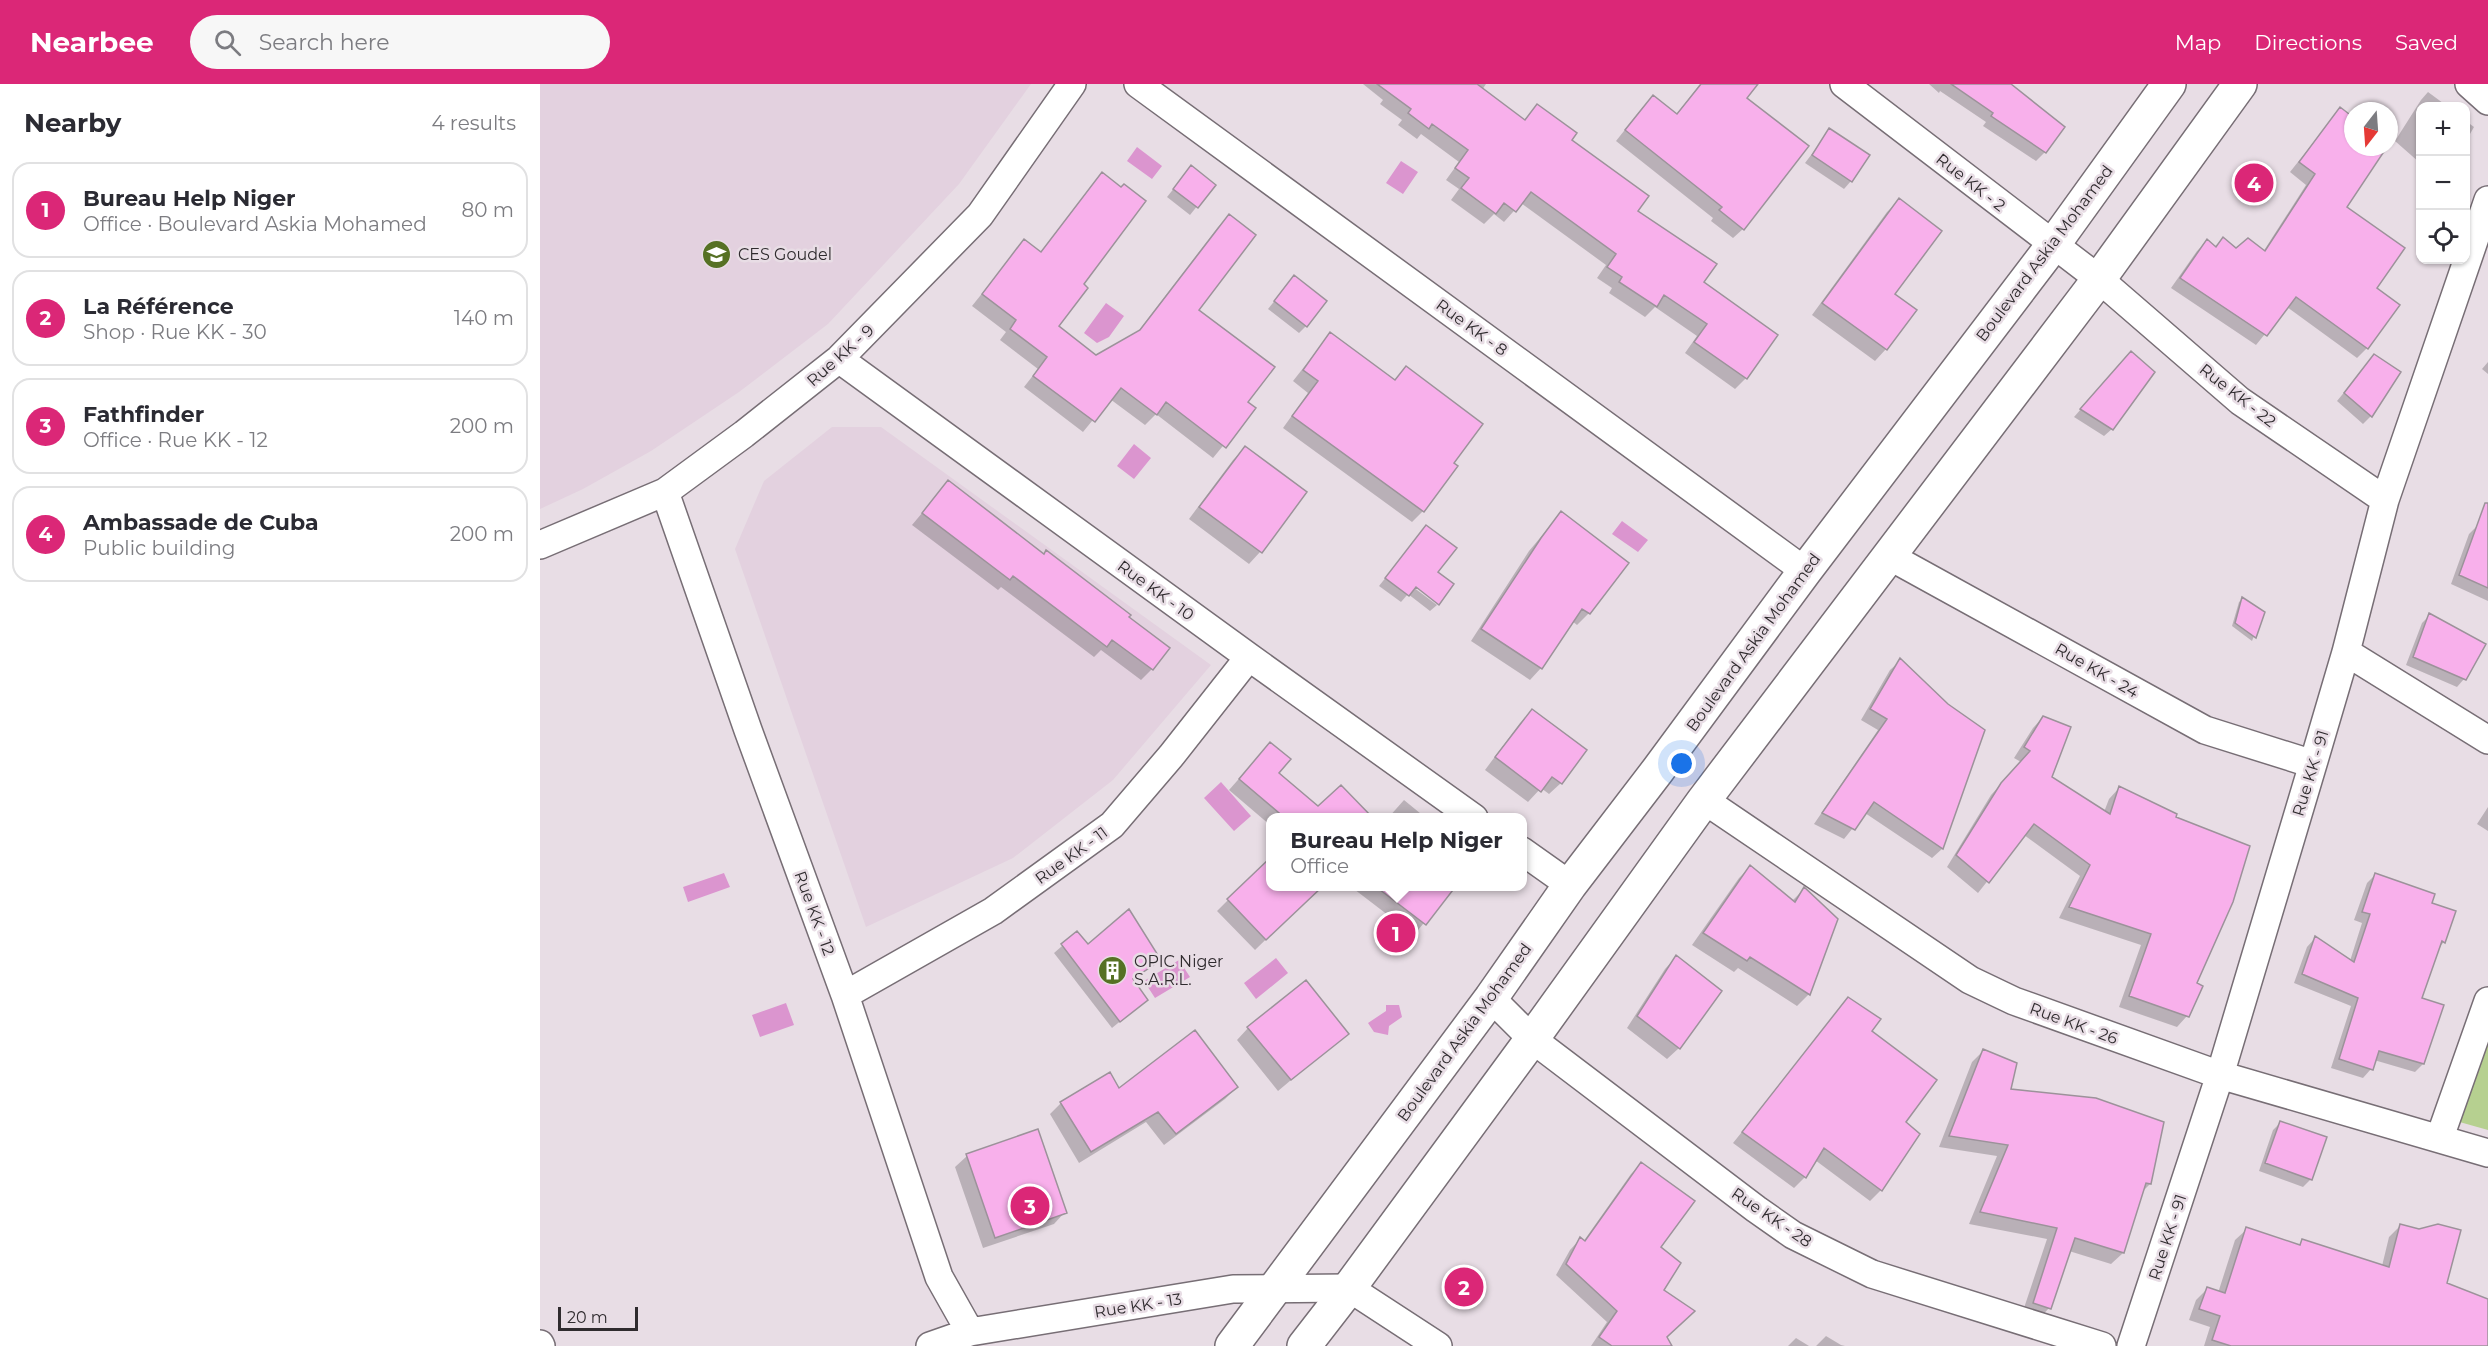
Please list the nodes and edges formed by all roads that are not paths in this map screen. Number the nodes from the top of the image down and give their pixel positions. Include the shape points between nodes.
1 (1072, 84) edge
2 (1138, 84) edge
3 (1844, 84) edge
4 (2169, 84) edge
5 (2240, 84) edge
6 (2469, 84) edge
7 (2488, 100) edge
8 (2488, 200) edge
9 (2053, 245) junction
10 (2099, 279) junction
11 (839, 359) junction
12 (665, 492) junction
13 (2385, 500) junction
14 (540, 545) edge
15 (1889, 556) junction
16 (1805, 571) junction
17 (2346, 652) junction
18 (1249, 657) junction
19 (2488, 740) edge
20 (2313, 764) junction
21 (1704, 800) junction
22 (1467, 813) edge
23 (1527, 855) edge
24 (1570, 885) junction
25 (845, 995) junction
26 (1491, 998) junction
27 (2488, 1001) edge
28 (1532, 1039) junction
29 (2220, 1075) junction
30 (2440, 1137) junction
31 (2488, 1153) edge
32 (1276, 1287) junction
33 (1349, 1288) junction
34 (970, 1332) junction
35 (930, 1346) edge
36 (1232, 1346) edge
37 (1304, 1346) edge
38 (1438, 1346) edge
39 (2102, 1346) edge
40 (2132, 1346) edge

1 - 11 street, Rue KK - 9 via 980,215
2 - 16 street, Rue KK - 8
3 - 9 street, Rue KK - 2
4 - 9 main road, Boulevard Askia Mohamed
5 - 10 main road
6 - 7 street
8 - 13 street, Rue KK - 91
9 - 10 street, Rue KK - 2
9 - 16 main road, Boulevard Askia Mohamed
10 - 13 street, Rue KK - 22 via 2240,400
10 - 15 main road
11 - 12 street, Rue KK - 9
11 - 18 street, Rue KK - 10
12 - 14 street, Rue KK - 9
12 - 25 street, Rue KK - 12
13 - 17 street, Rue KK - 91
15 - 20 street, Rue KK - 24 via 2205,730
15 - 21 main road
16 - 24 main road, Boulevard Askia Mohamed
17 - 19 street
17 - 20 street, Rue KK - 91
18 - 22 street, Rue KK - 10
18 - 25 street, Rue KK - 11 via 1112,825 993,911
20 - 29 street, Rue KK - 91
21 - 28 main road
21 - 29 street, Rue KK - 26 via 1971,980 2014,1001
23 - 24 street
24 - 26 main road, Boulevard Askia Mohamed
25 - 34 street, Rue KK - 12 via 939,1277
26 - 28 street, Rue KK - 28
26 - 32 main road, Boulevard Askia Mohamed
27 - 30 street
28 - 33 main road
28 - 39 street, Rue KK - 28 via 1756,1209 1828,1254 1872,1274
29 - 30 street, Rue KK - 26
29 - 40 street, Rue KK - 91
30 - 31 street, Rue KK - 26
32 - 33 street, Rue KK - 13
32 - 34 street, Rue KK - 13 via 1233,1290
32 - 36 main road, Boulevard Askia Mohamed
33 - 37 main road
33 - 38 street
34 - 35 street, Rue KK - 13

